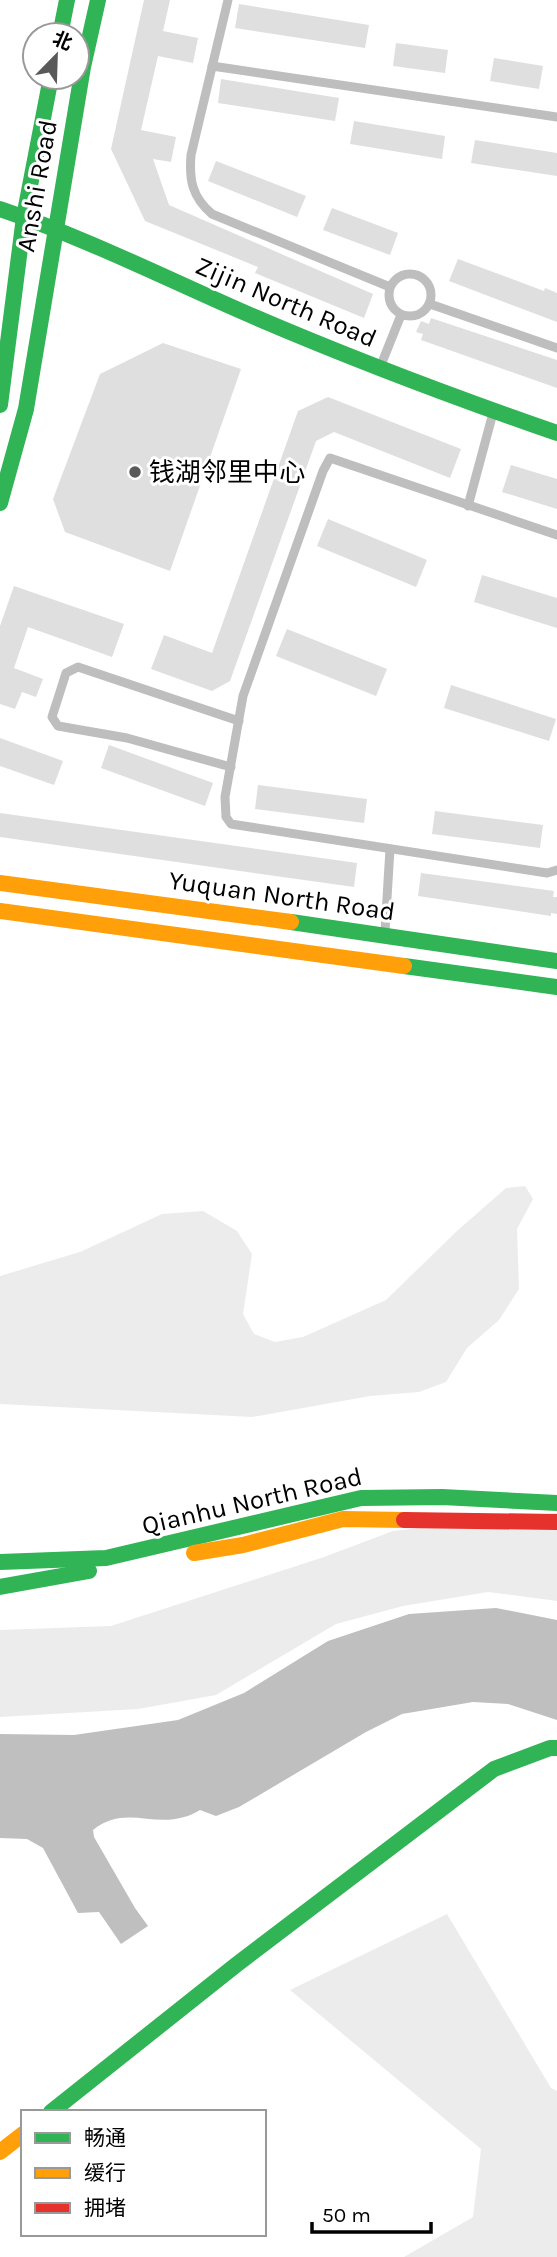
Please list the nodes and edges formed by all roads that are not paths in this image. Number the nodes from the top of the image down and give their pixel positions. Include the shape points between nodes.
1 (67, 0) edge
2 (98, 0) edge
3 (228, 0) edge
4 (63, 21) edge
5 (212, 65) junction
6 (48, 91) edge
7 (557, 117) edge
8 (0, 209) edge
9 (24, 217) junction
10 (54, 230) junction
11 (390, 287) junction
12 (430, 304) junction
13 (401, 315) junction
14 (557, 348) edge
15 (380, 368) junction
16 (0, 405) edge
17 (493, 411) junction
18 (557, 433) edge
19 (0, 503) edge
20 (468, 506) junction
21 (557, 536) edge
22 (239, 721) junction
23 (231, 767) junction
24 (390, 849) junction
25 (557, 870) edge
26 (0, 883) edge
27 (0, 911) edge
28 (385, 934) junction
29 (557, 961) edge
30 (557, 987) edge
31 (557, 1503) edge
32 (557, 1522) edge
33 (0, 1562) edge
34 (0, 1587) edge
35 (557, 1748) edge
36 (54, 2110) edge
37 (21, 2136) edge
38 (0, 2152) edge

1 - 4 street
2 - 10 street, Anshi Road
3 - 5 lane
5 - 7 lane
5 - 11 lane via 189,175 201,204 212,214
6 - 9 street, Anshi Road
8 - 9 street, Zijin North Road
9 - 10 street, Zijin North Road
9 - 16 street, Anshi Road
10 - 15 street, Zijin North Road
10 - 19 street, Anshi Road via 26,409
11 - 12 lane via 407,274 418,276 427,283
11 - 13 lane via 388,298
12 - 13 lane via 423,313
12 - 14 lane
13 - 15 lane
15 - 17 street, Zijin North Road
17 - 18 street, Zijin North Road
17 - 20 lane
20 - 21 lane
20 - 22 lane via 330,458 243,696
22 - 23 lane
22 - 23 lane via 78,667 66,673 52,717 58,726 127,737
23 - 24 lane via 225,797 231,824
24 - 25 lane via 547,873
24 - 28 lane
26 - 28 street, Yuquan North Road
27 - 30 street, Yuquan North Road
28 - 29 street, Yuquan North Road
31 - 33 street, Qianhu North Road via 361,1498 106,1558
32 - 34 street, Qianhu North Road via 343,1519 243,1545
35 - 36 street via 494,1769
37 - 38 street

